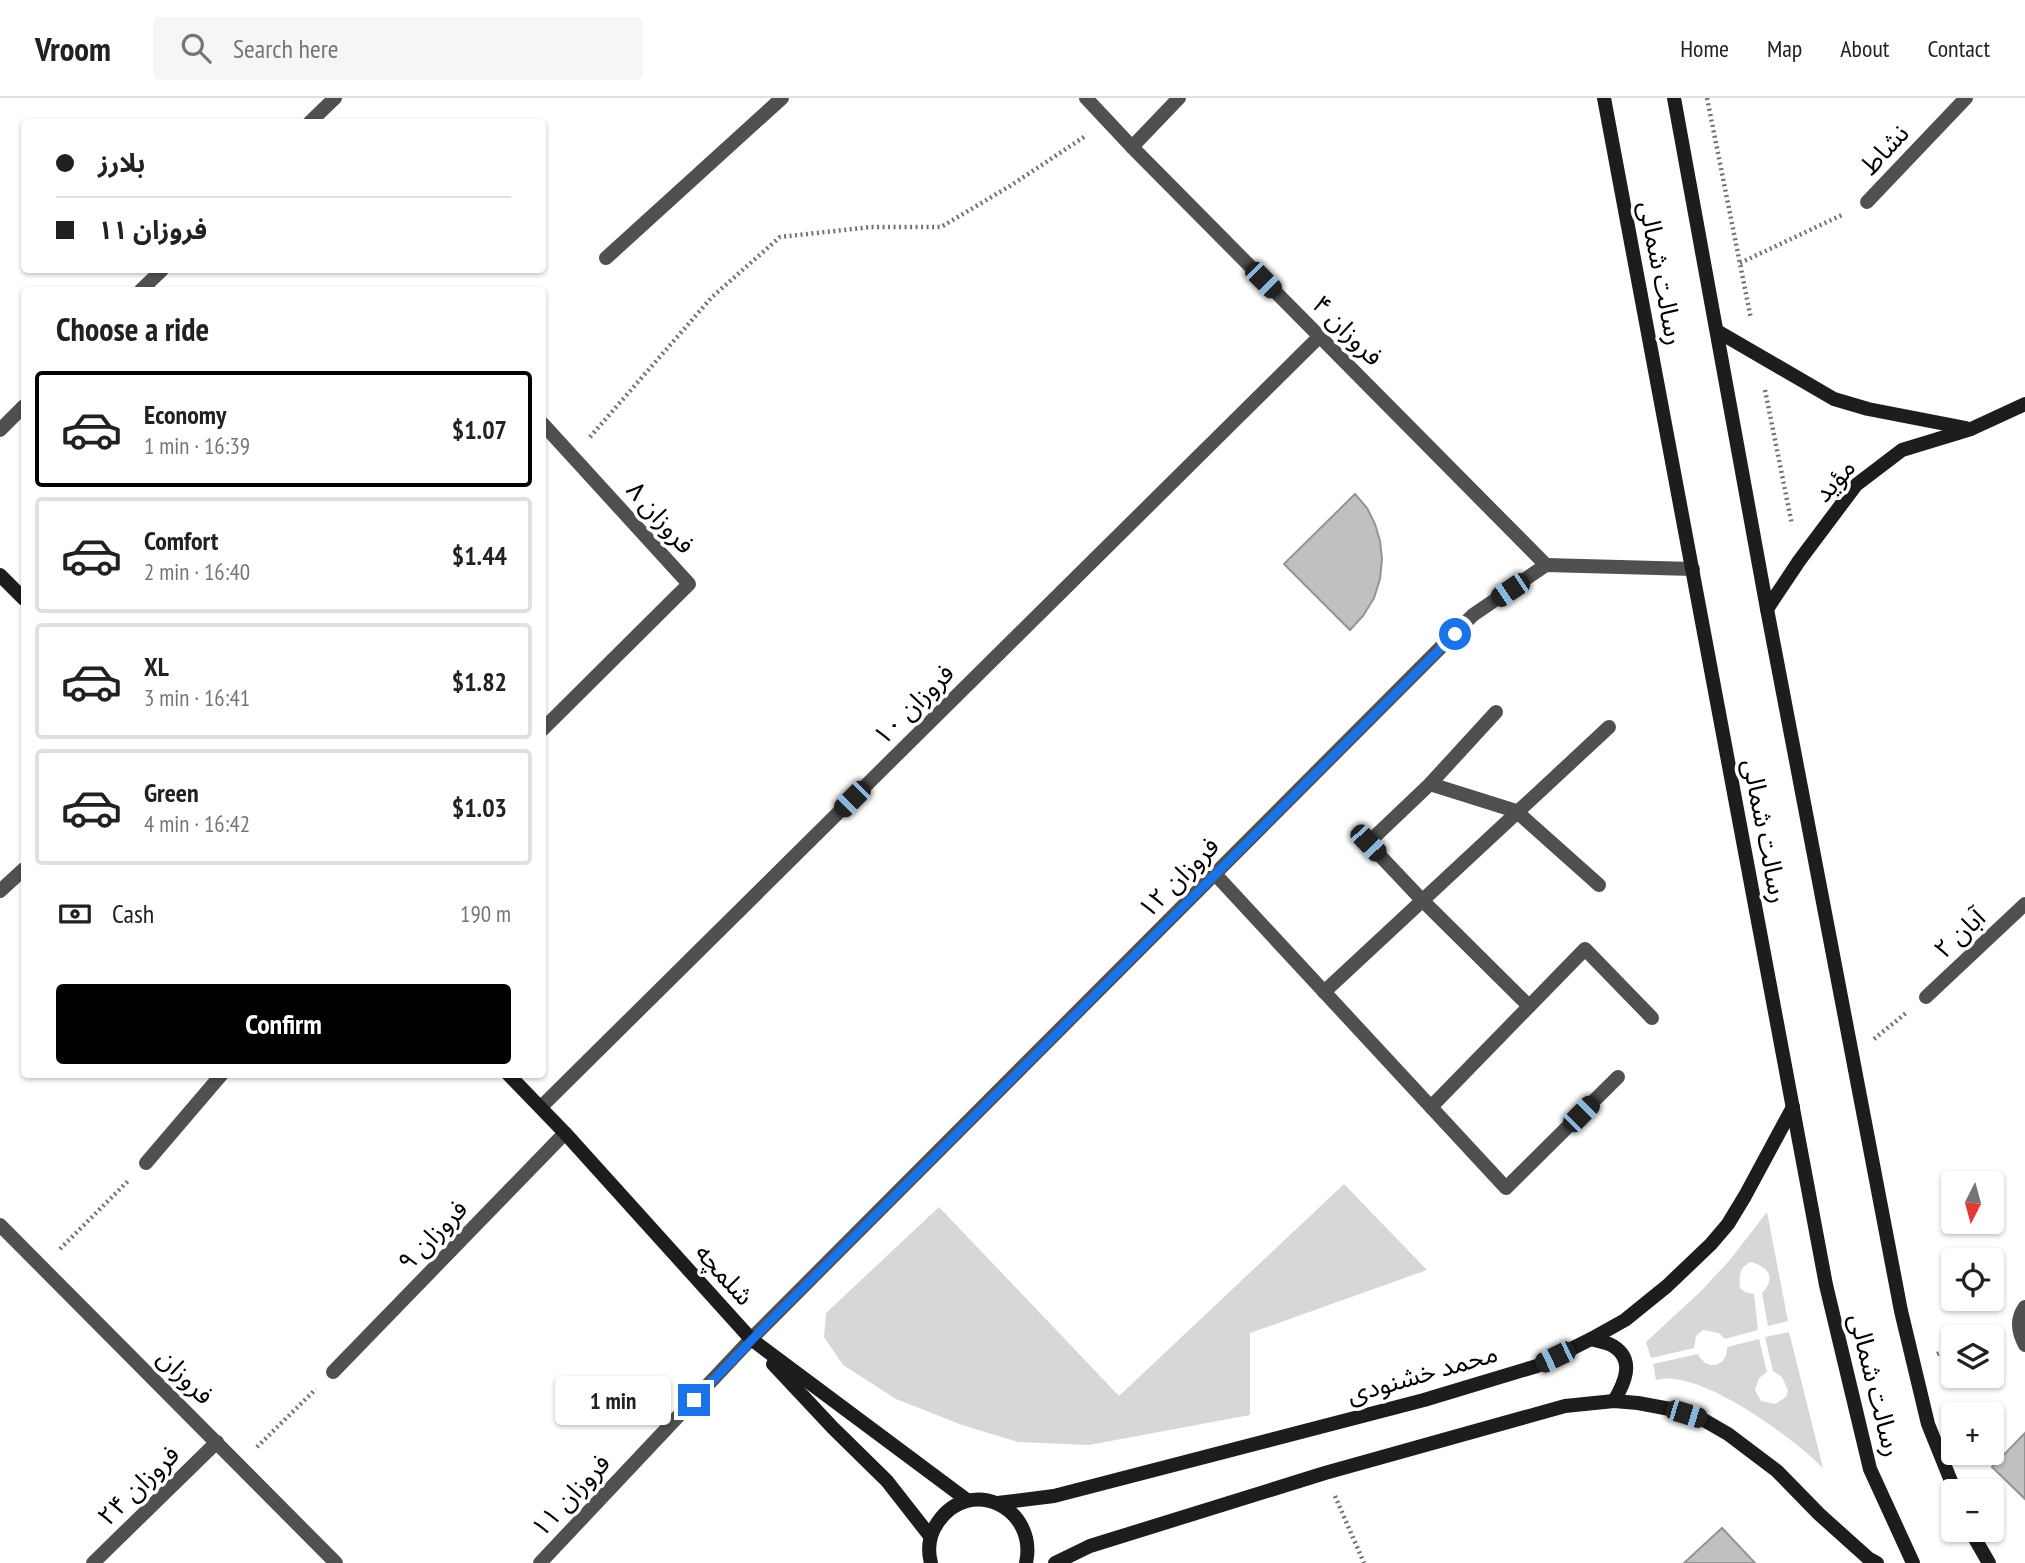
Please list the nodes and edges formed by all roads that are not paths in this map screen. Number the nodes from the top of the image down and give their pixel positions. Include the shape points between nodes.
1 (335, 98) edge
2 (782, 98) edge
3 (1086, 98) edge
4 (1179, 98) edge
5 (1604, 98) edge
6 (1674, 98) edge
7 (1966, 98) edge
8 (313, 119) edge
9 (1132, 147) junction
10 (1867, 202) road end
11 (606, 258) dead end
12 (159, 273) edge
13 (144, 287) edge
14 (1717, 331) junction
15 (1320, 337) junction
16 (2025, 404) edge
17 (21, 409) edge
18 (546, 427) edge
19 (1971, 429) junction
20 (0, 430) edge
21 (1546, 565) junction
22 (1693, 569) junction
23 (0, 575) edge
24 (21, 596) edge
25 (1767, 609) junction
26 (1496, 712) dead end
27 (546, 726) edge
28 (1609, 727) dead end
29 (1430, 785) junction
30 (1516, 811) junction
31 (21, 872) edge
32 (1215, 874) junction
33 (1599, 886) dead end
34 (0, 891) edge
35 (1422, 900) junction
36 (2025, 904) edge
37 (1324, 992) junction
38 (1926, 997) road end
39 (1529, 1006) junction
40 (1652, 1018) dead end
41 (1618, 1077) dead end
42 (219, 1078) edge
43 (512, 1078) edge
44 (541, 1107) junction
45 (1432, 1107) junction
46 (1793, 1107) junction
47 (565, 1133) junction
48 (146, 1163) road end
49 (3, 1233) edge
50 (2025, 1307) edge
51 (751, 1339) junction
52 (1591, 1339) junction
53 (2025, 1345) edge
54 (333, 1372) road end
55 (1614, 1401) junction
56 (217, 1442) junction
57 (1950, 1479) edge
58 (968, 1500) junction
59 (998, 1503) junction
60 (930, 1536) junction
61 (1977, 1542) edge
62 (929, 1562) edge
63 (93, 1563) edge
64 (336, 1563) edge
65 (540, 1563) edge
66 (1026, 1563) edge
67 (1055, 1563) edge
68 (1877, 1563) edge
69 (1913, 1563) edge
70 (1989, 1563) edge

1 - 8 street
2 - 11 street
3 - 9 street, فروزان ۴
4 - 9 street
5 - 22 street, رسالت شمالی
6 - 14 street, رسالت شمالی
7 - 10 street, نشاط
9 - 15 street, فروزان ۴
12 - 13 street
14 - 19 street via 1834,399
14 - 25 street, رسالت شمالی
15 - 21 street, فروزان ۴
15 - 44 street, فروزان ۱۰
16 - 19 street, مؤید
17 - 20 street
18 - 27 street, فروزان ۸ via 689,584
19 - 25 street, مؤید via 1902,450 1856,485
21 - 22 street
21 - 32 street, فروزان ۱۲ via 1474,615
22 - 46 street, رسالت شمالی
23 - 24 street
25 - 57 street, رسالت شمالی via 1901,1311 1928,1424
26 - 29 street
28 - 30 street
29 - 30 street
29 - 35 street via 1368,843
30 - 33 street
30 - 35 street
31 - 34 street
32 - 37 street
32 - 51 street, فروزان ۱۲
35 - 37 street
35 - 39 street
36 - 38 street, آبان ۲
37 - 45 street
39 - 40 street via 1585,949
39 - 45 street
41 - 45 street via 1506,1188
42 - 48 street
43 - 44 street, شلمچه
44 - 47 street, شلمچه
46 - 52 street, محمد خشنودی via 1745,1196 1711,1244 1625,1320
46 - 69 street, رسالت شمالی via 1826,1285 1870,1469
47 - 51 street, شلمچه
47 - 54 street, فروزان ۹
49 - 56 street, فروزان via 43,1267
50 - 53 street via 2018,1326
51 - 58 street, شلمچه
51 - 60 street via 887,1481
51 - 65 street, فروزان ۱۱
52 - 55 street via 1621,1353 1627,1376
52 - 59 street, محمد خشنودی via 1537,1366 1424,1401 1054,1496
55 - 67 street via 1565,1406 1325,1473 1090,1546
55 - 68 street via 1670,1409 1728,1434 1777,1471
56 - 63 street, فروزان ۲۴
56 - 64 street, فروزان
58 - 59 street, محمد خشنودی
58 - 60 street via 950,1506
59 - 66 street via 1015,1515 1026,1532
60 - 62 street
61 - 70 street

